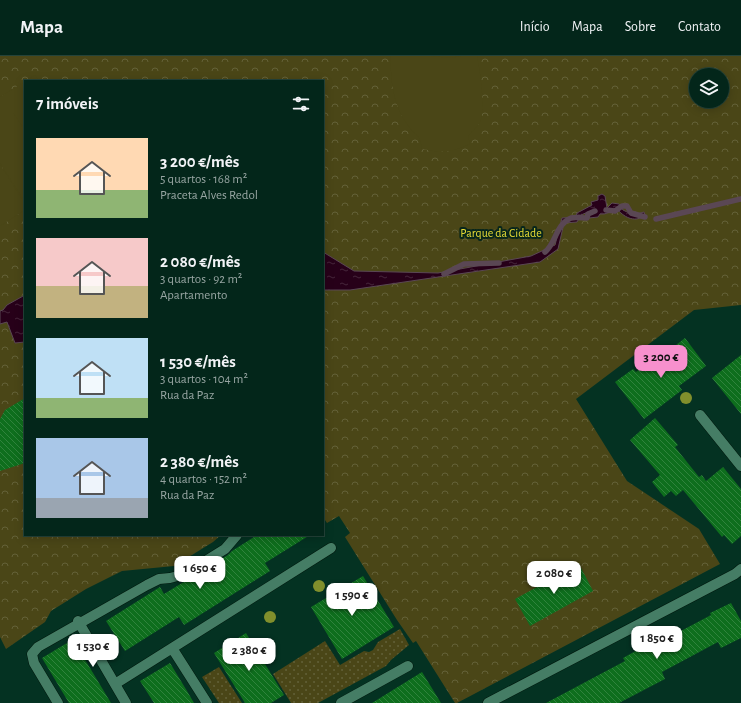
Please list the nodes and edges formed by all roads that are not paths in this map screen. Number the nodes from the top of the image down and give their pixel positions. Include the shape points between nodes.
1 (700, 415) dead end
2 (741, 466) edge
3 (236, 536) edge
4 (331, 548) dead end
5 (739, 575) edge
6 (78, 622) junction
7 (172, 648) junction
8 (408, 666) dead end
9 (115, 684) junction
10 (58, 703) edge
11 (126, 703) edge
12 (207, 703) edge
13 (341, 703) edge
14 (488, 703) edge

1 - 2 street
3 - 6 street via 225,549 184,574 159,579
4 - 7 street
5 - 14 street
6 - 9 street
6 - 10 street via 38,647 32,654 34,663
7 - 9 street
7 - 12 street
8 - 13 street
9 - 11 street

